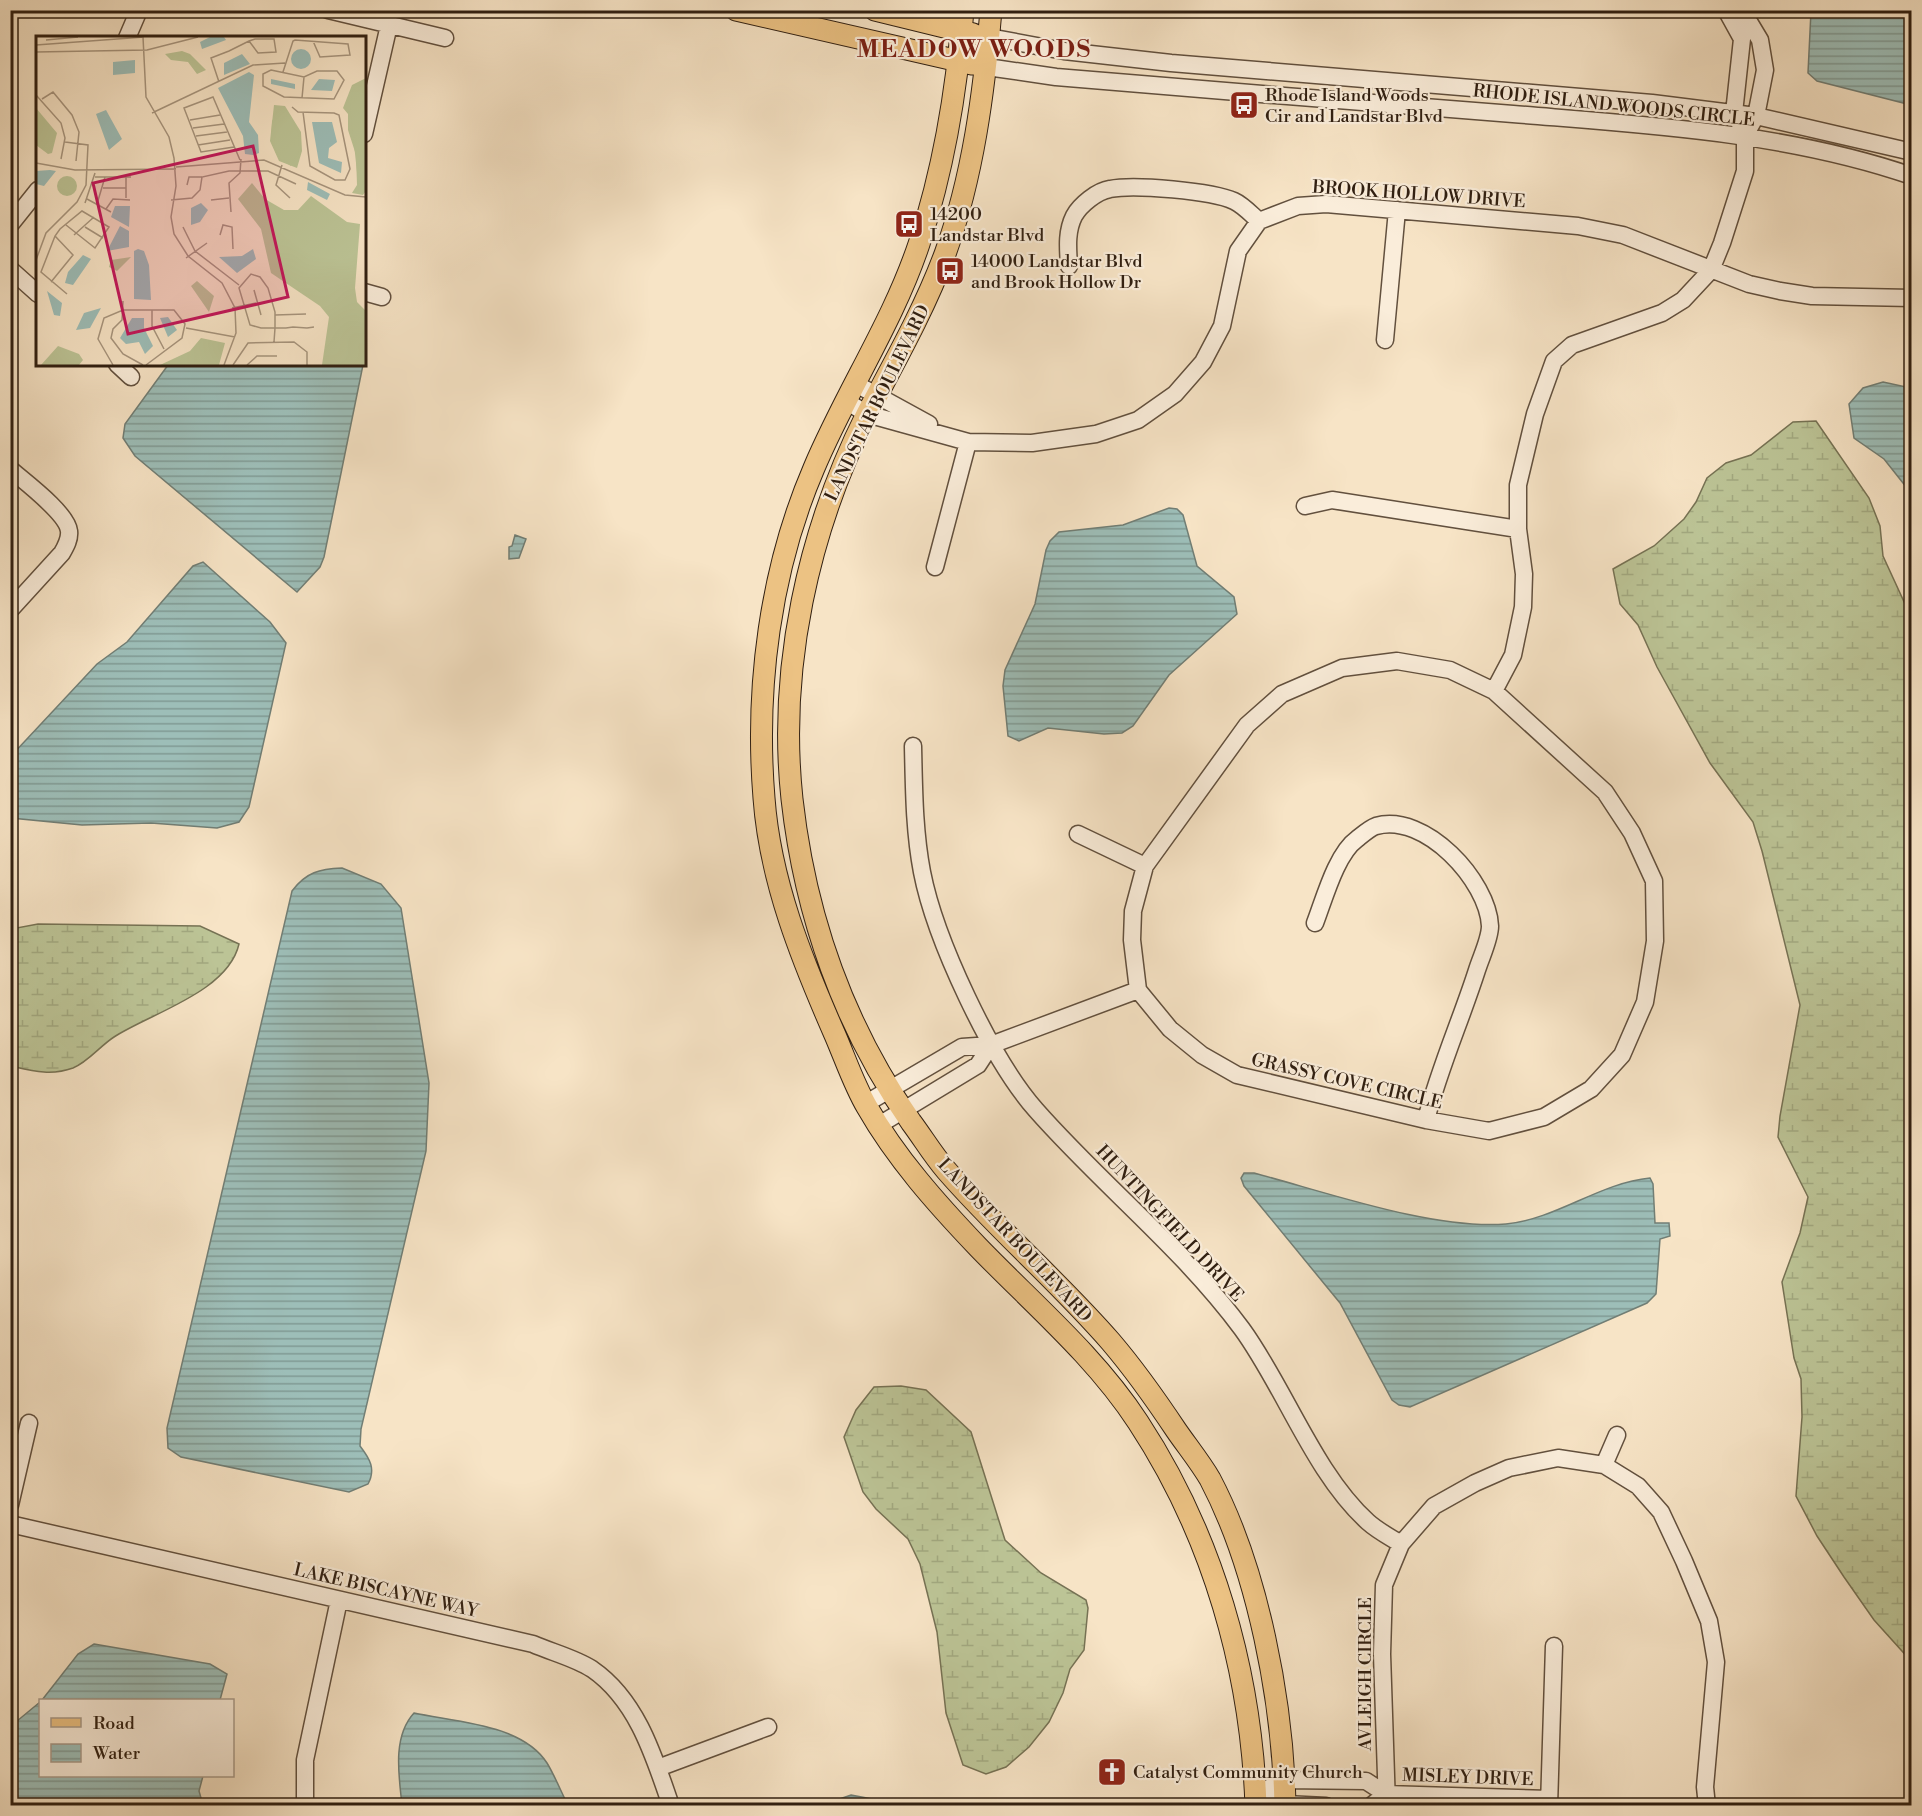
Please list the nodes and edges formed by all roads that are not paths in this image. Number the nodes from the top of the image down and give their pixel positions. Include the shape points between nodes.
1 (139, 10) edge
2 (328, 10) edge
3 (736, 10) edge
4 (875, 10) edge
5 (991, 10) edge
6 (1726, 10) edge
7 (1742, 10) edge
8 (962, 20) edge
9 (389, 25) junction
10 (129, 36) edge
11 (989, 37) junction
12 (445, 38) dead end
13 (958, 62) junction
14 (987, 67) junction
15 (1734, 113) junction
16 (1756, 116) junction
17 (366, 125) edge
18 (1745, 136) junction
19 (1911, 152) edge
20 (1911, 176) edge
21 (36, 192) edge
22 (1397, 210) junction
23 (1259, 221) junction
24 (10, 225) edge
25 (1069, 266) dead end
26 (10, 269) edge
27 (1711, 270) junction
28 (36, 292) edge
29 (366, 293) edge
30 (382, 297) dead end
31 (1911, 298) edge
32 (1385, 340) dead end
33 (119, 366) edge
34 (131, 377) dead end
35 (851, 393) junction
36 (873, 405) junction
37 (968, 442) junction
38 (10, 469) edge
39 (1305, 506) dead end
40 (1518, 529) junction
41 (935, 567) dead end
42 (10, 610) edge
43 (1494, 691) junction
44 (913, 746) dead end
45 (1078, 834) dead end
46 (1145, 866) junction
47 (1314, 923) dead end
48 (1138, 990) junction
49 (991, 1045) junction
50 (890, 1089) junction
51 (865, 1104) junction
52 (903, 1109) junction
53 (1426, 1120) junction
54 (879, 1125) junction
55 (29, 1422) dead end
56 (1617, 1436) dead end
57 (1604, 1465) junction
58 (10, 1505) edge
59 (10, 1524) edge
60 (1401, 1544) junction
61 (339, 1600) junction
62 (1554, 1646) dead end
63 (768, 1727) dead end
64 (658, 1768) junction
65 (1284, 1780) junction
66 (1256, 1800) edge
67 (1387, 1800) edge
68 (1549, 1802) edge
69 (1285, 1805) edge
70 (304, 1806) edge
71 (671, 1806) edge
72 (1326, 1806) edge
73 (1371, 1806) edge
74 (1707, 1806) edge

1 - 10 street
2 - 9 street
3 - 13 main road
4 - 8 main road
5 - 11 main road, LANDSTAR BOULEVARD
6 - 15 street via 1742,39
7 - 16 street via 1760,40 1765,70
8 - 11 main road
8 - 13 main road, LANDSTAR BOULEVARD
9 - 12 street
9 - 17 street
11 - 14 main road, LANDSTAR BOULEVARD
11 - 15 street, RHODE ISLAND WOODS CIRCLE via 1064,51 1171,63
13 - 14 main road
13 - 35 main road, LANDSTAR BOULEVARD via 944,155 918,246
14 - 18 street, RHODE ISLAND WOODS CIRCLE via 1056,77
14 - 36 main road, LANDSTAR BOULEVARD via 968,172 946,250 916,324
15 - 16 street, RHODE ISLAND WOODS CIRCLE
15 - 18 street
16 - 18 street
16 - 19 street, RHODE ISLAND WOODS CIRCLE
18 - 20 street, RHODE ISLAND WOODS CIRCLE via 1884,166
18 - 27 street via 1745,171
21 - 24 street
22 - 23 street, BROOK HOLLOW DRIVE via 1326,204 1298,206
22 - 27 street, BROOK HOLLOW DRIVE via 1578,226 1623,235
22 - 32 street
23 - 25 street via 1235,201 1212,194 1129,187 1108,189 1087,201 1074,216 1068,233
23 - 37 street via 1238,251 1222,326 1203,362 1175,394 1138,420 1096,434 1032,443
26 - 28 street
27 - 31 street, BROOK HOLLOW DRIVE via 1749,284 1812,296
27 - 40 street via 1683,300 1662,314 1572,345 1554,361 1535,414 1518,485
29 - 30 street
33 - 34 street
35 - 36 street
35 - 51 main road, LANDSTAR BOULEVARD via 814,468 792,525 777,587 762,697 764,801 779,885 807,971
36 - 37 street
36 - 50 main road, LANDSTAR BOULEVARD via 823,517 802,600 790,702 792,797 806,882 829,967 862,1041
37 - 41 street
38 - 42 street via 61,514 69,529 62,553
39 - 40 street via 1332,500
40 - 43 street via 1524,574 1523,607 1513,655
43 - 46 street, GRASSY COVE CIRCLE via 1450,670 1397,661 1342,668 1282,694 1247,725
43 - 53 street, GRASSY COVE CIRCLE via 1605,792 1632,832 1654,881 1655,941 1645,1002 1627,1044 1591,1089 1544,1117 1489,1131
44 - 49 street, HUNTINGFIELD DRIVE via 922,873 946,948
45 - 46 street
46 - 48 street, GRASSY COVE CIRCLE via 1133,911
47 - 53 street via 1341,860 1354,840 1375,826 1402,825 1425,833 1470,874 1485,901 1490,928
48 - 49 street
48 - 53 street, GRASSY COVE CIRCLE via 1170,1029 1237,1076
49 - 50 street via 962,1047
49 - 52 street via 978,1065
49 - 60 street, HUNTINGFIELD DRIVE via 1035,1109 1192,1269 1242,1329 1337,1488 1369,1523
50 - 51 street
50 - 52 main road, LANDSTAR BOULEVARD
51 - 54 main road, LANDSTAR BOULEVARD
52 - 54 street
52 - 65 main road, LANDSTAR BOULEVARD via 943,1167 1111,1342 1209,1478 1238,1545 1264,1630
54 - 66 main road, LANDSTAR BOULEVARD via 922,1184 976,1245 1089,1360 1137,1420 1180,1496 1209,1560 1234,1639 1248,1708
55 - 58 street
56 - 57 street
57 - 60 street, AVLEIGH CIRCLE via 1558,1458 1509,1468 1434,1506
57 - 74 street, AVLEIGH CIRCLE via 1638,1486 1661,1512 1708,1621 1716,1662 1705,1787
59 - 61 street, LAKE BISCAYNE WAY
60 - 67 street, AVLEIGH CIRCLE via 1384,1585
61 - 64 street, LAKE BISCAYNE WAY via 533,1644 592,1669 630,1706
61 - 70 street via 305,1760
62 - 68 street
63 - 64 street
64 - 71 street, LAKE BISCAYNE WAY
65 - 66 street, MISLEY DRIVE
65 - 67 street, MISLEY DRIVE via 1366,1781
65 - 69 main road, LANDSTAR BOULEVARD
66 - 69 street
67 - 68 street, MISLEY DRIVE
67 - 73 street, MISLEY DRIVE
69 - 72 street

